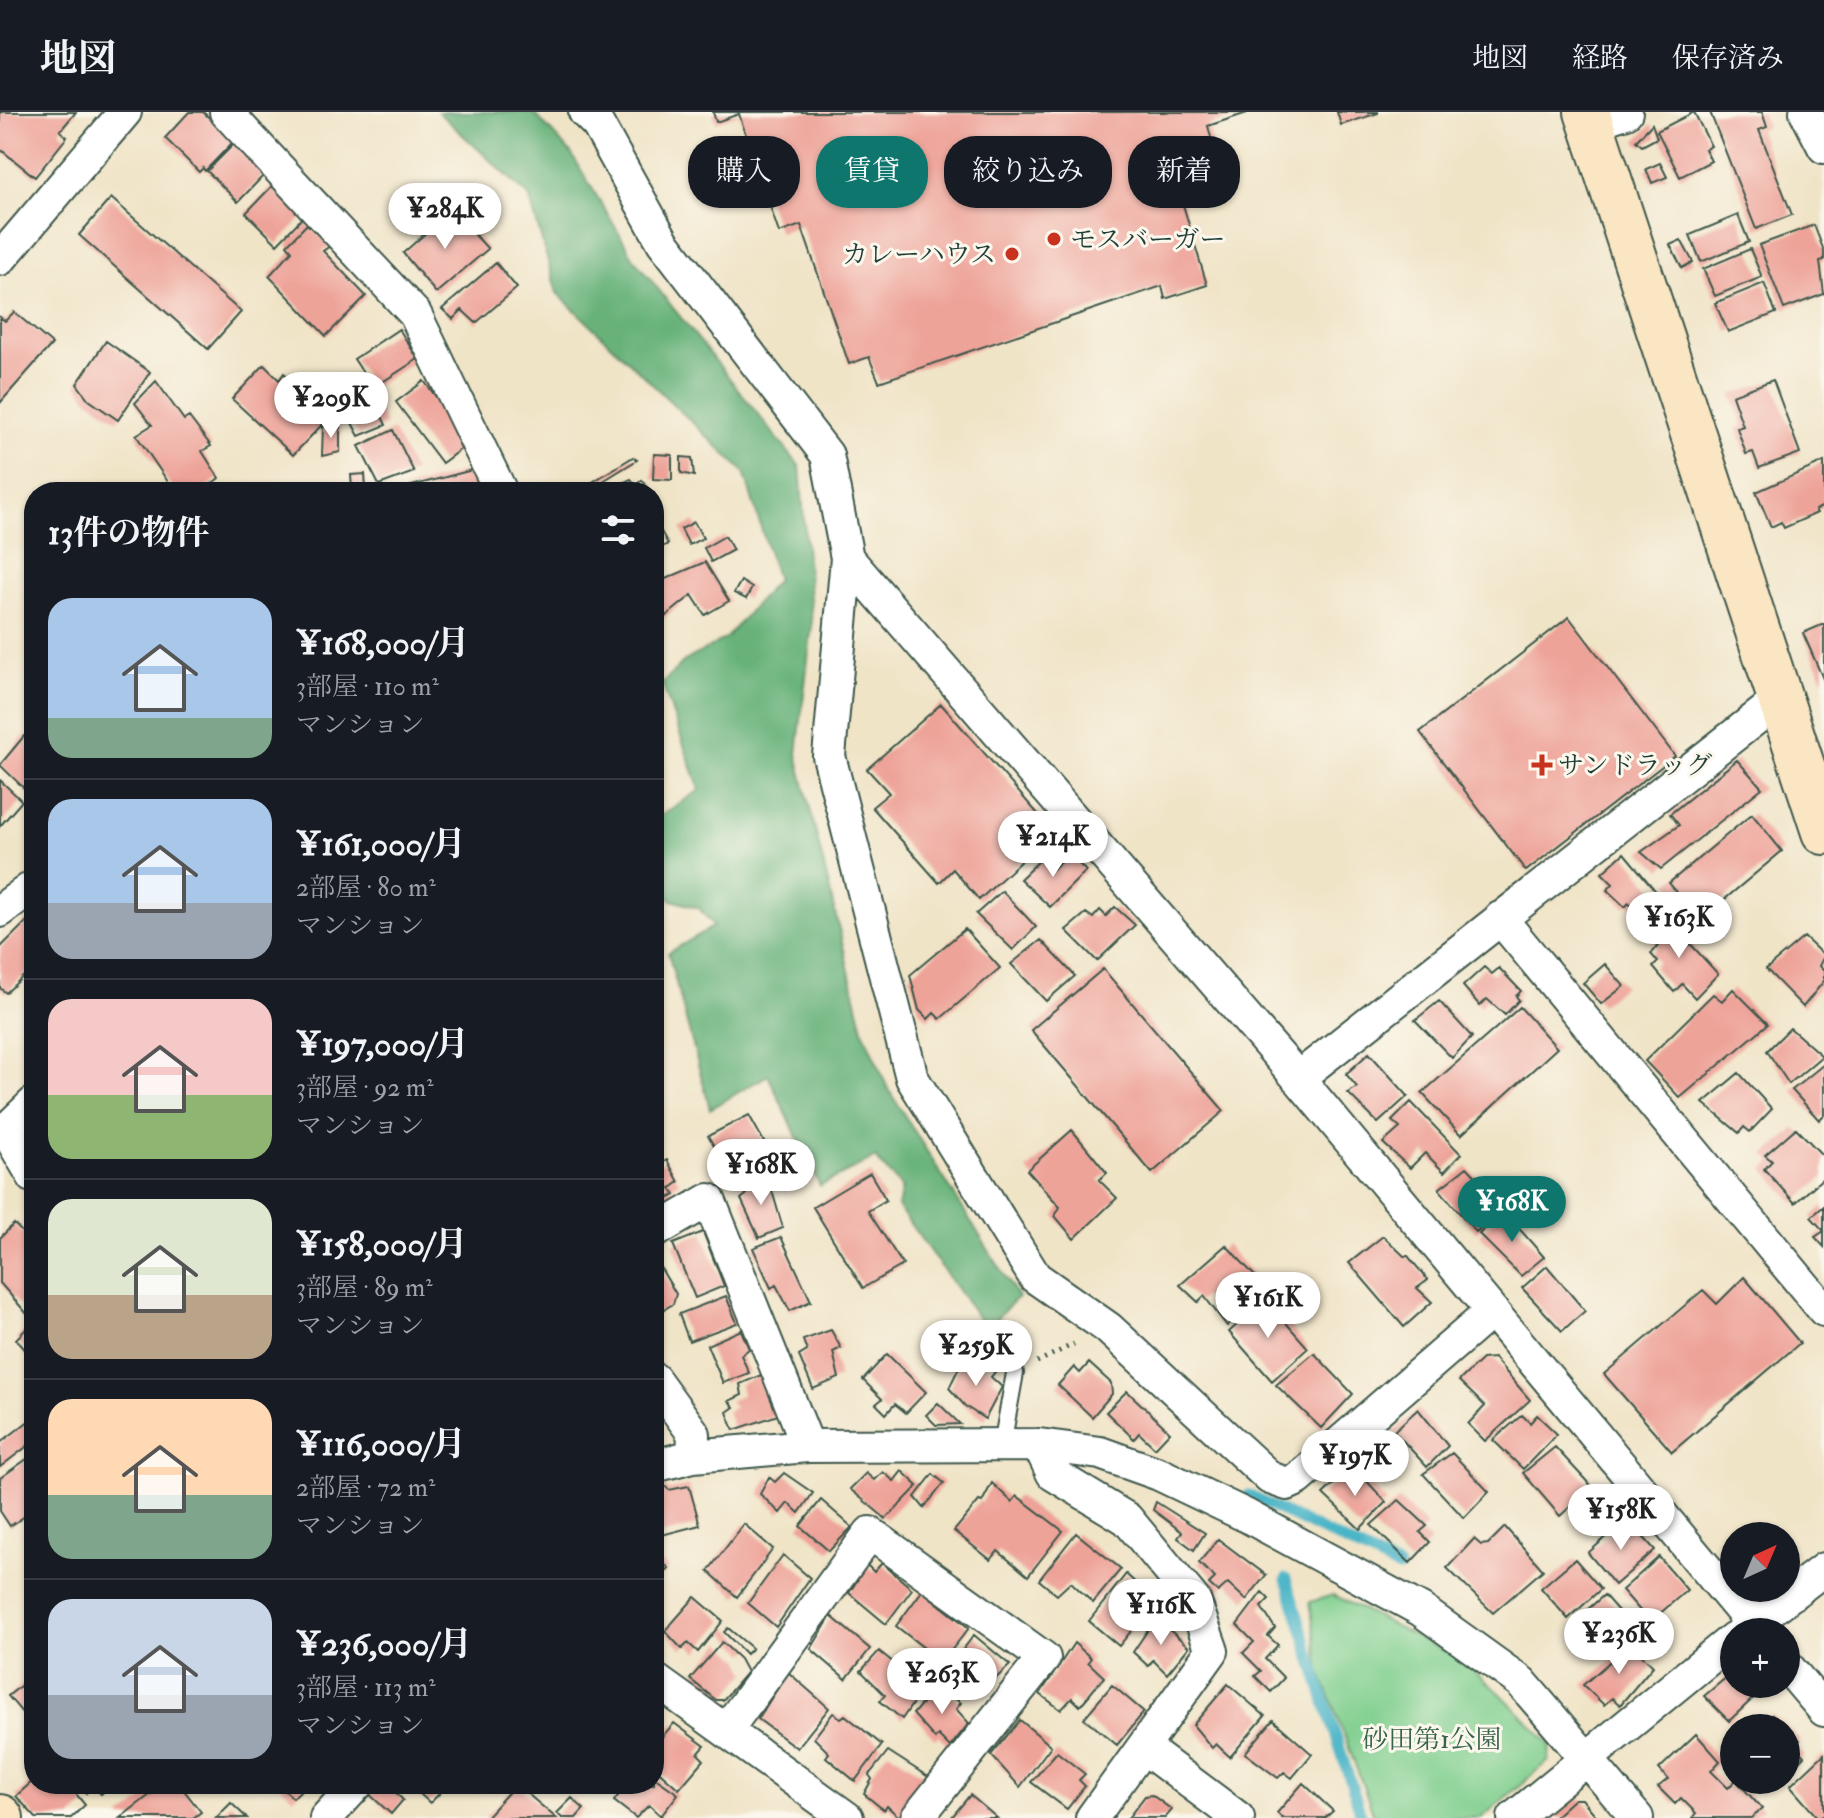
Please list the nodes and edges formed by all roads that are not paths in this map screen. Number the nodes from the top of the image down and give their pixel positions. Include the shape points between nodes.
1 (125, 112) edge
2 (226, 112) edge
3 (585, 112) edge
4 (1806, 112) edge
5 (1601, 116) edge
6 (1824, 147) edge
7 (0, 259) edge
8 (496, 482) edge
9 (847, 558) junction
10 (1779, 700) junction
11 (1816, 787) edge
12 (1824, 832) edge
13 (24, 895) edge
14 (0, 911) edge
15 (1500, 918) junction
16 (1298, 1078) junction
17 (24, 1113) edge
18 (3, 1133) edge
19 (24, 1163) edge
20 (664, 1226) edge
21 (1824, 1310) edge
22 (1492, 1311) junction
23 (1015, 1373) road end
24 (664, 1393) edge
25 (1002, 1445) junction
26 (1039, 1445) junction
27 (808, 1446) junction
28 (693, 1456) junction
29 (664, 1463) edge
30 (1824, 1569) edge
31 (1737, 1618) edge
32 (1763, 1618) edge
33 (1720, 1652) edge
34 (1800, 1682) edge
35 (664, 1686) edge
36 (1824, 1710) edge
37 (727, 1729) junction
38 (1143, 1747) junction
39 (1586, 1756) junction
40 (348, 1794) edge
41 (326, 1818) edge
42 (847, 1818) edge
43 (917, 1818) edge
44 (1092, 1818) edge
45 (1238, 1818) edge
46 (1514, 1818) edge
47 (1637, 1818) edge

1 - 7 street
2 - 8 street via 415,314
3 - 9 street via 598,125 663,242 827,455
4 - 6 street
5 - 10 street
9 - 16 street
9 - 22 street via 829,756 912,1078 1035,1277 1108,1328 1270,1478 1287,1484
10 - 11 street
10 - 15 street
11 - 12 street
13 - 14 street
15 - 16 street
15 - 21 street
16 - 22 street
17 - 18 street
18 - 19 street
20 - 27 street via 709,1200
22 - 31 street
23 - 25 lane
24 - 28 street via 694,1434
25 - 26 street
25 - 27 street
26 - 38 street via 1053,1474 1127,1519 1194,1600 1212,1651
26 - 39 street via 1100,1453 1159,1474 1421,1610 1521,1682
27 - 28 street
28 - 29 street
30 - 32 street
33 - 39 street
34 - 36 street
35 - 37 street
37 - 42 street
37 - 43 street via 870,1533 1044,1658
38 - 44 street
38 - 45 street
39 - 46 street
39 - 47 street
40 - 41 street

